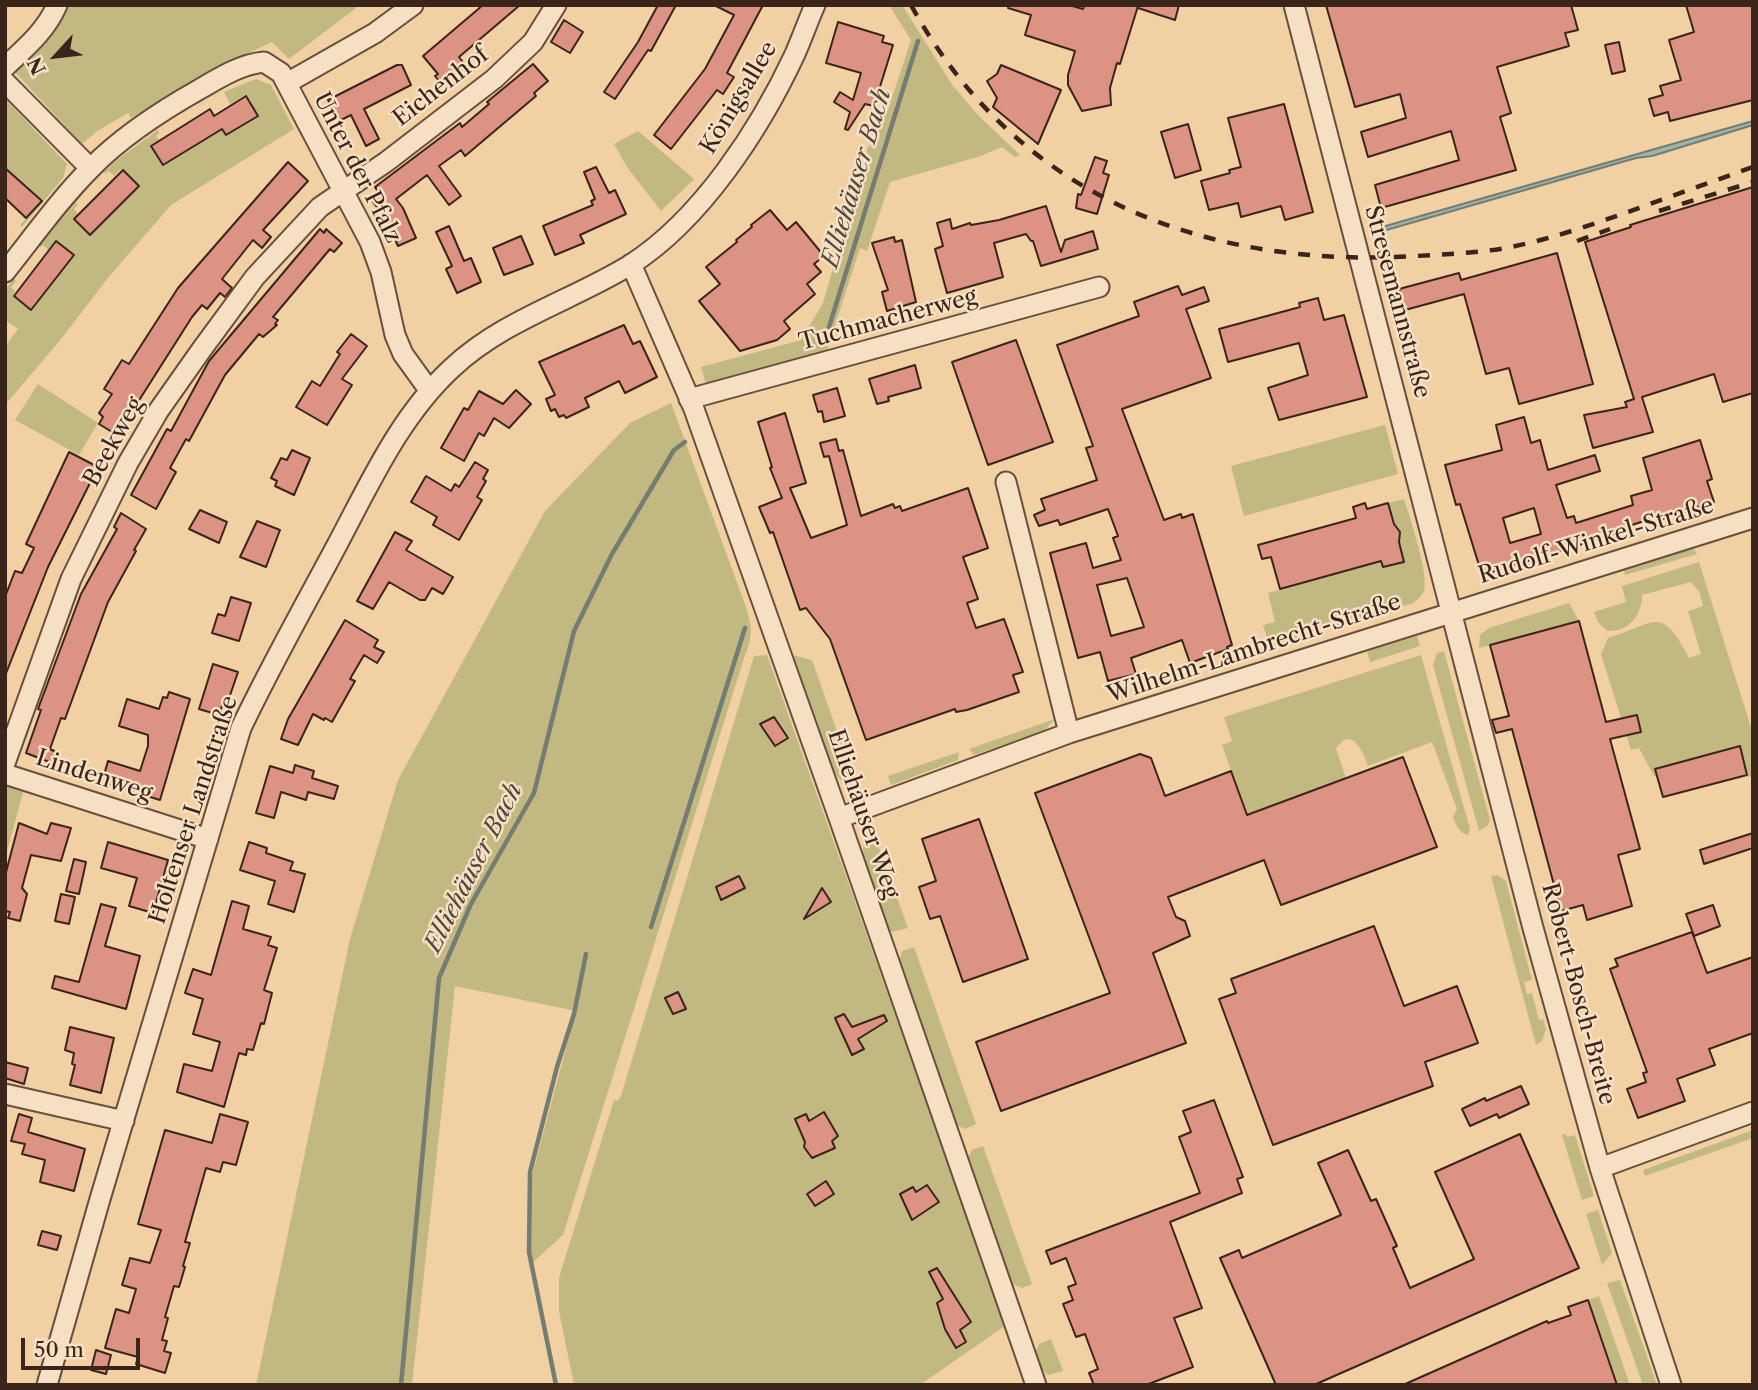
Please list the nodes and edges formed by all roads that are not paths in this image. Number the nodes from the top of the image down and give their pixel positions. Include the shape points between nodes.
1 (57, 5) edge
2 (413, 5) edge
3 (556, 5) edge
4 (815, 5) edge
5 (1294, 5) edge
6 (5, 67) edge
7 (5, 82) edge
8 (287, 83) junction
9 (90, 168) junction
10 (342, 192) junction
11 (631, 264) junction
12 (5, 272) edge
13 (1099, 287) dead end
14 (429, 390) junction
15 (689, 398) junction
16 (1006, 482) dead end
17 (1753, 517) edge
18 (1453, 611) junction
19 (1069, 733) junction
20 (5, 763) edge
21 (5, 774) edge
22 (839, 818) junction
23 (208, 839) junction
24 (5, 1094) edge
25 (1753, 1112) edge
26 (124, 1121) junction
27 (1600, 1167) junction
28 (47, 1385) edge
29 (1036, 1385) edge
30 (1671, 1385) edge

1 - 6 street via 40,34
2 - 8 street via 375,33
3 - 10 street, Eichenhof via 533,42 494,79
4 - 11 street, Königsallee via 794,55 739,152 695,207
5 - 18 street, Stresemannstraße
7 - 9 street
8 - 9 street via 264,62 245,65 148,121
8 - 10 street, Unter der Pfalz
9 - 12 street
10 - 14 street, Unter der Pfalz via 370,242 403,354
10 - 20 street, Beekweg via 320,208 255,277 159,410 71,579
11 - 14 street, Holtenser Landstraße via 493,337
11 - 15 street, Elliehäuser Weg
13 - 15 street, Tuchmacherweg
14 - 23 street, Holtenser Landstraße via 382,461 260,687 241,727
15 - 22 street, Elliehäuser Weg
16 - 19 street
17 - 18 street, Rudolf-Winkel-Straße
18 - 19 street, Wilhelm-Lambrecht-Straße
18 - 27 street, Robert-Bosch-Breite via 1530,916
19 - 22 street, Wilhelm-Lambrecht-Straße
21 - 23 street, Lindenweg
22 - 29 street, Elliehäuser Weg
23 - 26 street, Holtenser Landstraße
24 - 26 street
25 - 27 street
26 - 28 street, Holtenser Landstraße
27 - 30 street, Robert-Bosch-Breite

